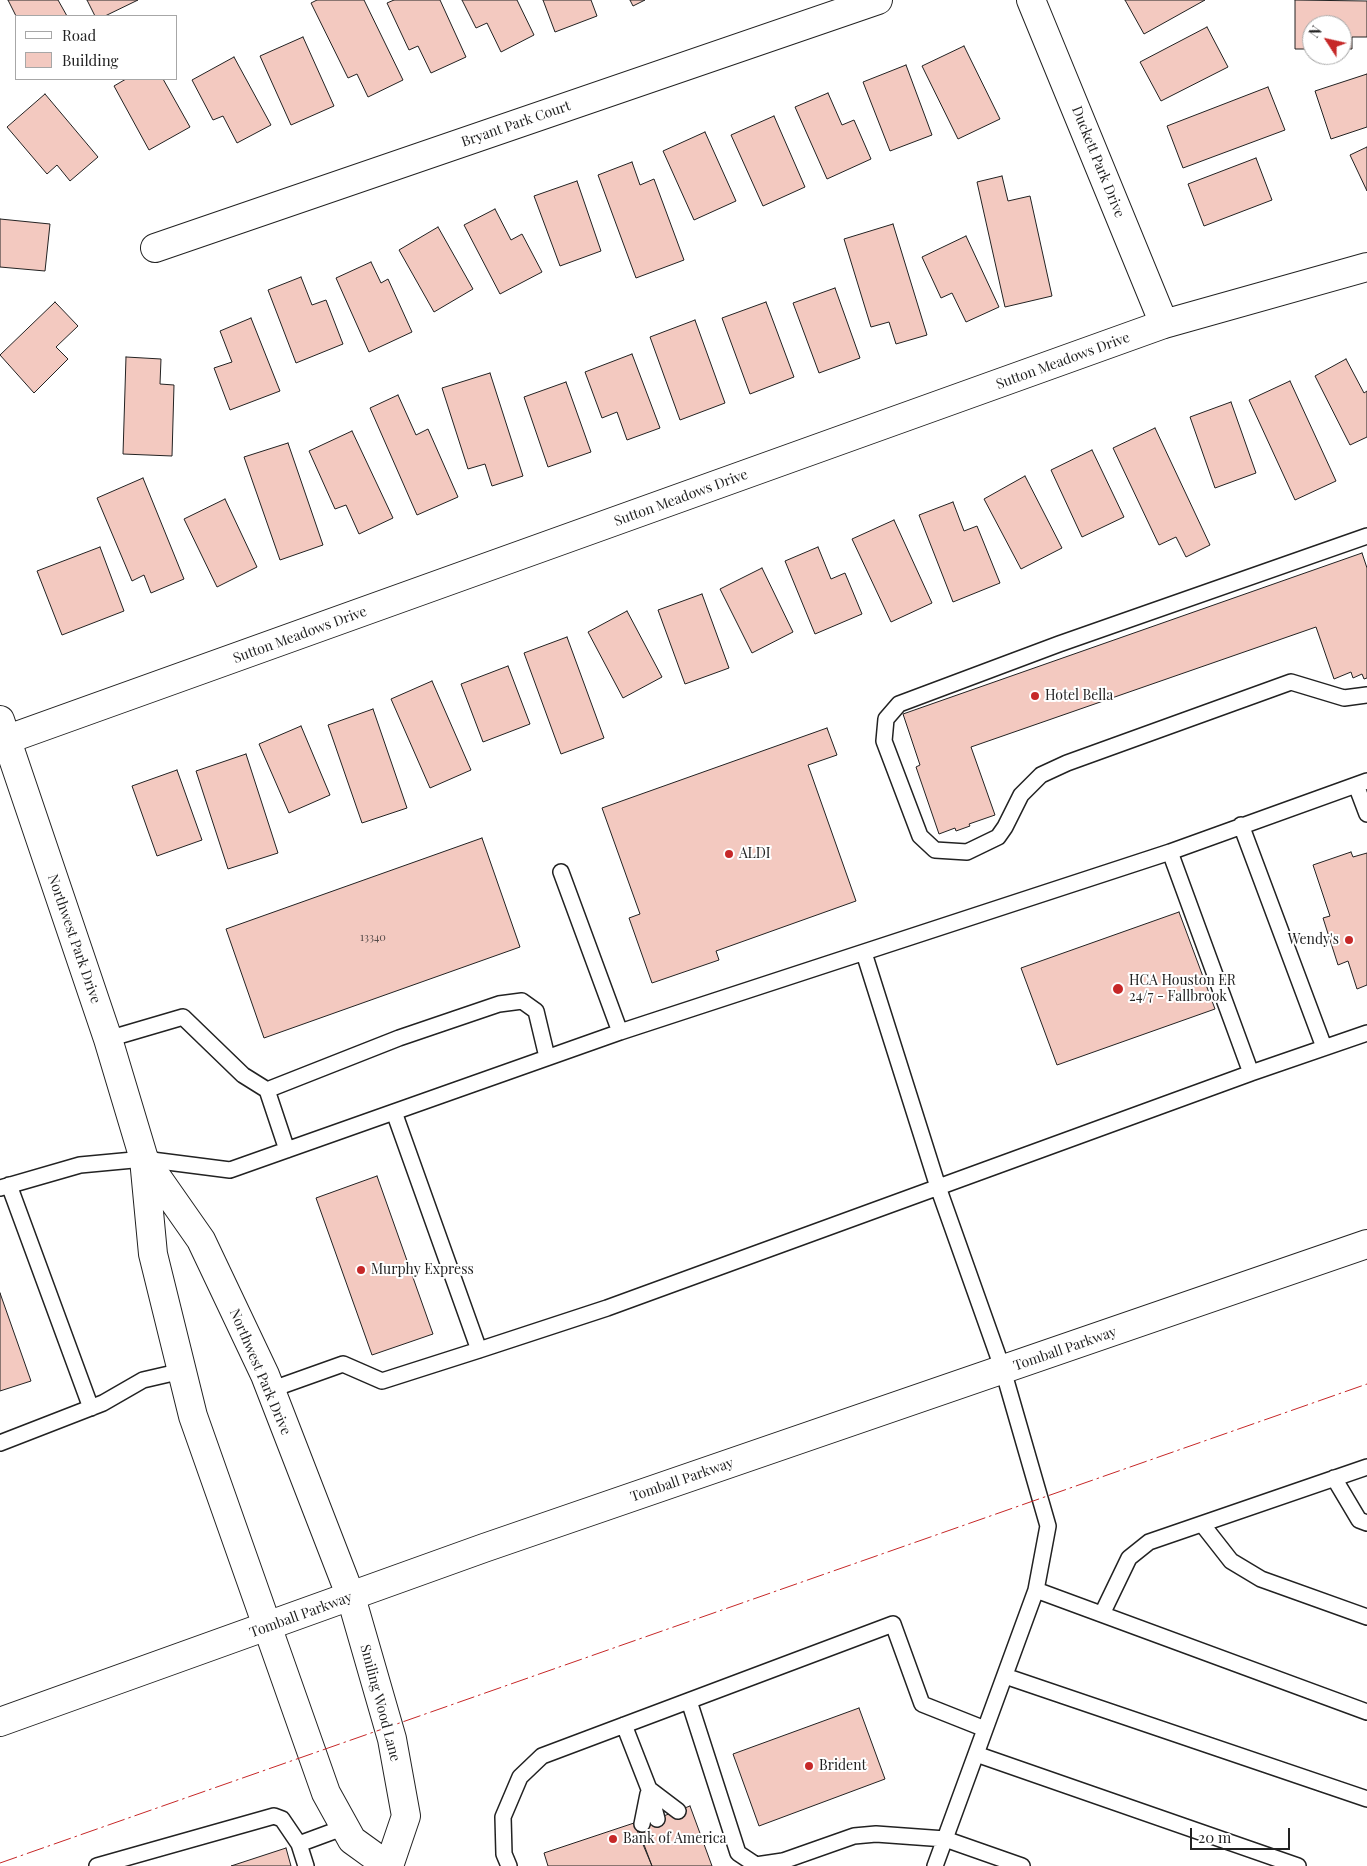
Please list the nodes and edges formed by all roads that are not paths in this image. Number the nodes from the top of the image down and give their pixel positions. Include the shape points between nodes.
1 (878, 0) edge
2 (1032, 0) edge
3 (155, 248) dead end
4 (1367, 267) edge
5 (1164, 324) junction
6 (1367, 536) edge
7 (1367, 695) edge
8 (2, 734) edge
9 (1362, 783) edge
10 (1367, 814) edge
11 (1241, 825) junction
12 (1170, 852) junction
13 (561, 872) dead end
14 (864, 952) junction
15 (620, 1032) junction
16 (1367, 1033) edge
17 (108, 1039) junction
18 (1324, 1048) junction
19 (547, 1057) junction
20 (1251, 1073) junction
21 (267, 1090) junction
22 (394, 1112) junction
23 (287, 1150) junction
24 (144, 1159) junction
25 (4, 1186) edge
26 (938, 1187) junction
27 (1367, 1244) edge
28 (479, 1350) junction
29 (182, 1370) junction
30 (1003, 1370) junction
31 (270, 1390) junction
32 (91, 1408) junction
33 (0, 1443) edge
34 (1367, 1467) edge
35 (1334, 1478) junction
36 (1367, 1523) edge
37 (1202, 1524) junction
38 (1036, 1590) junction
39 (350, 1598) junction
40 (1102, 1614) junction
41 (1367, 1617) edge
42 (266, 1627) junction
43 (1005, 1676) junction
44 (689, 1701) junction
45 (1367, 1712) edge
46 (0, 1722) edge
47 (624, 1725) junction
48 (986, 1729) junction
49 (976, 1754) junction
50 (649, 1789) junction
51 (1367, 1799) edge
52 (678, 1811) dead end
53 (658, 1819) dead end
54 (642, 1824) dead end
55 (345, 1827) junction
56 (945, 1839) junction
57 (299, 1844) junction
58 (97, 1866) edge
59 (306, 1866) edge
60 (388, 1866) edge
61 (509, 1866) edge
62 (935, 1866) edge
63 (1022, 1866) edge
64 (1298, 1866) edge

1 - 3 street, Bryant Park Court
2 - 5 street, Duckett Park Drive
4 - 5 street, Sutton Meadows Drive
5 - 8 street, Sutton Meadows Drive
6 - 7 lane via 899,704 886,718 884,741 920,836 935,850 967,852 998,836 1021,795 1041,775 1067,764 1291,682 1344,698
8 - 17 street, Northwest Park Drive
9 - 10 lane
9 - 11 lane
11 - 12 lane
11 - 18 lane
12 - 14 lane
12 - 20 lane
13 - 15 lane
14 - 15 lane
14 - 26 lane
15 - 19 lane
16 - 18 lane
17 - 21 lane via 183,1018 243,1075
17 - 24 street, Northwest Park Drive
18 - 20 lane
19 - 21 lane via 536,1011 522,1001 499,1004 399,1038
19 - 22 lane
20 - 26 lane
21 - 23 lane
22 - 23 lane
22 - 28 lane
23 - 24 lane via 230,1170
24 - 25 lane via 80,1165
24 - 29 street, Northwest Park Drive via 153,1254
24 - 31 street, Northwest Park Drive via 201,1240
25 - 32 lane
26 - 28 lane via 594,1312
26 - 30 lane
27 - 30 street, Tomball Parkway
28 - 31 lane via 382,1381 343,1364
29 - 32 lane via 143,1380
29 - 42 street, Northwest Park Drive via 193,1416
30 - 38 lane via 1048,1526
30 - 39 street, Tomball Parkway via 484,1548
31 - 39 street, Northwest Park Drive
32 - 33 lane
34 - 35 lane
35 - 36 lane via 1359,1520
35 - 37 lane
37 - 40 lane via 1150,1542 1129,1558
37 - 41 lane via 1231,1561 1261,1579
38 - 40 lane
38 - 43 lane
39 - 42 street, Tomball Parkway
39 - 60 street, Smiling Wood Lane via 392,1739 406,1816
40 - 45 lane
42 - 46 street, Tomball Parkway
42 - 55 street, Smiling Wood Lane via 326,1793
43 - 48 lane
43 - 51 lane
44 - 47 lane
44 - 48 lane via 893,1624 922,1704
44 - 56 lane via 738,1853 756,1865 783,1861 854,1836 876,1834
47 - 50 lane
47 - 61 lane via 542,1756 520,1776 503,1817 504,1854
48 - 49 lane
49 - 56 lane
49 - 64 lane
50 - 52 lane
50 - 53 lane
50 - 54 lane
55 - 57 lane
55 - 60 street, Smiling Wood Lane via 352,1840
56 - 62 lane
56 - 63 lane
57 - 58 lane via 282,1819 274,1816
57 - 59 lane

